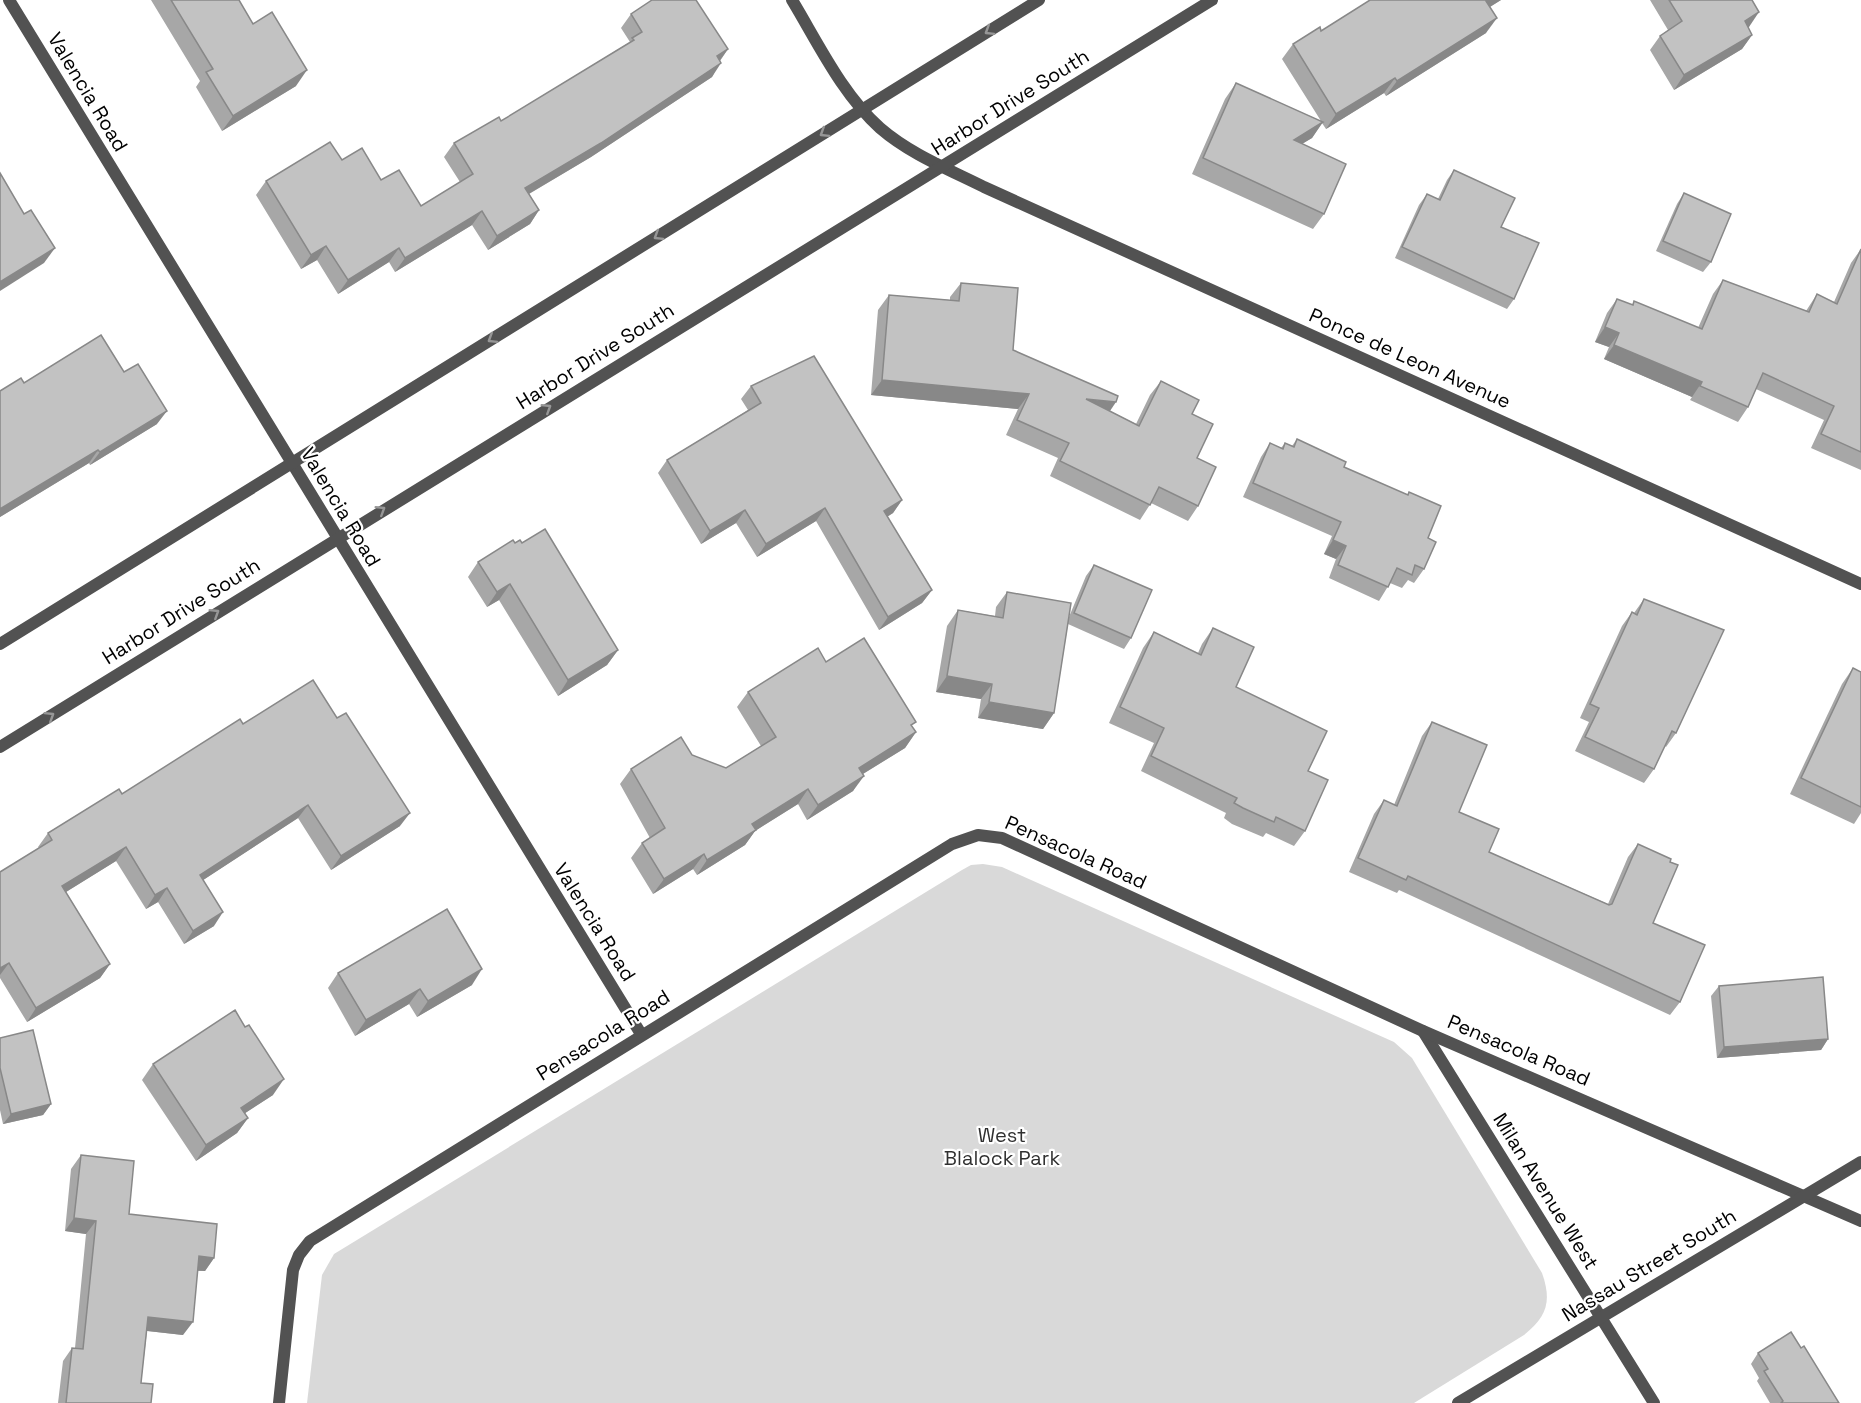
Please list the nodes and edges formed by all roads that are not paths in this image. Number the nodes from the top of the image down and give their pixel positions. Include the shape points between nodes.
1 (9, 0) edge
2 (792, 0) edge
3 (1039, 0) edge
4 (1212, 0) edge
5 (862, 110) junction
6 (943, 166) junction
7 (292, 464) junction
8 (336, 538) junction
9 (1861, 584) edge
10 (0, 644) edge
11 (0, 747) edge
12 (1423, 1031) junction
13 (641, 1035) junction
14 (1861, 1162) edge
15 (1806, 1196) junction
16 (1861, 1221) edge
17 (1600, 1315) junction
18 (279, 1403) edge
19 (1458, 1403) edge
20 (1653, 1403) edge

1 - 7 street, Valencia Road
2 - 5 street, Ponce de Leon Avenue
3 -> 5 street
4 - 6 street, Harbor Drive South
5 - 6 street, Ponce de Leon Avenue via 899,143
5 -> 7 street
8 -> 6 street, Harbor Drive South
6 - 9 street, Ponce de Leon Avenue
7 - 8 street, Valencia Road
7 - 10 street
11 -> 8 street, Harbor Drive South
8 - 13 street, Valencia Road
12 - 13 street, Pensacola Road via 1002,838 978,835 952,844
12 - 15 street, Pensacola Road
12 - 17 street, Milan Avenue West
13 - 18 street, Pensacola Road via 310,1241 292,1270
14 - 15 street, Nassau Street South
15 - 16 street, Pensacola Road
15 - 17 street, Nassau Street South
17 - 19 street, Nassau Street South
17 - 20 street, Milan Avenue West

